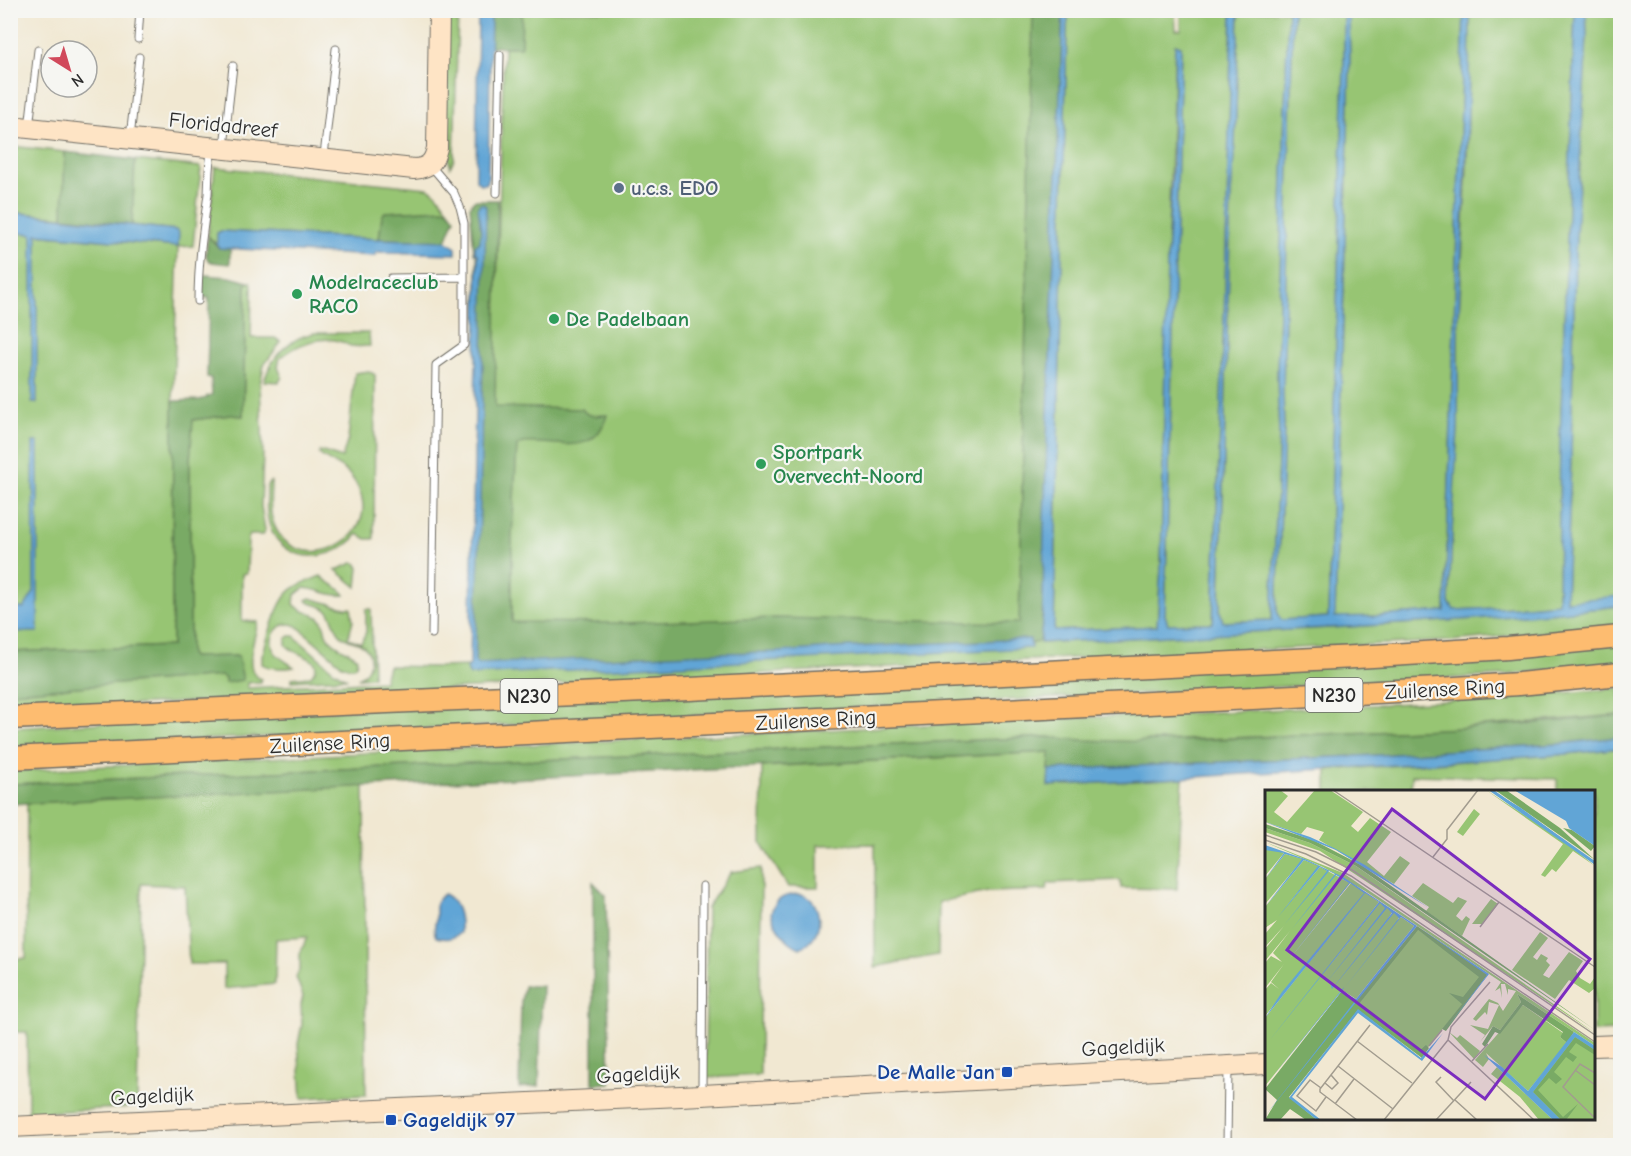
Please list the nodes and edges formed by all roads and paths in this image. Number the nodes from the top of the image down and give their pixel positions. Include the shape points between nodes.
1 (140, 10) edge
2 (439, 10) edge
3 (138, 39) dead end
4 (336, 49) dead end
5 (38, 50) dead end
6 (500, 55) dead end
7 (139, 57) dead end
8 (232, 66) dead end
9 (20, 127) edge
10 (130, 139) junction
11 (218, 148) junction
12 (323, 159) junction
13 (430, 165) junction
14 (497, 193) dead end
15 (391, 278) dead end
16 (464, 278) junction
17 (198, 301) dead end
18 (432, 634) dead end
19 (1620, 637) edge
20 (1620, 674) edge
21 (10, 718) edge
22 (10, 758) edge
23 (703, 886) dead end
24 (1620, 1045) edge
25 (1595, 1046) edge
26 (1265, 1064) edge
27 (1228, 1066) junction
28 (702, 1095) junction
29 (10, 1127) edge
30 (1227, 1146) edge

1 - 3 lane
2 - 13 street via 436,148
4 - 12 lane
5 - 9 lane
6 - 14 lane
7 - 10 lane
8 - 11 lane
9 - 10 street, Floridadreef
10 - 11 street, Floridadreef
11 - 12 street, Floridadreef
11 - 17 lane via 209,163
12 - 13 street, Floridadreef via 414,169
13 - 16 lane via 454,193 460,207 464,223
15 - 16 lane
16 - 18 lane via 464,345 436,365
19 - 21 main road, Zuilense Ring / N230 via 1356,657
20 - 22 main road, Zuilense Ring / N230 via 1405,691
23 - 28 lane
24 - 25 street
26 - 27 street, Gageldijk
27 - 28 street, Gageldijk
27 - 30 lane
28 - 29 street, Gageldijk

